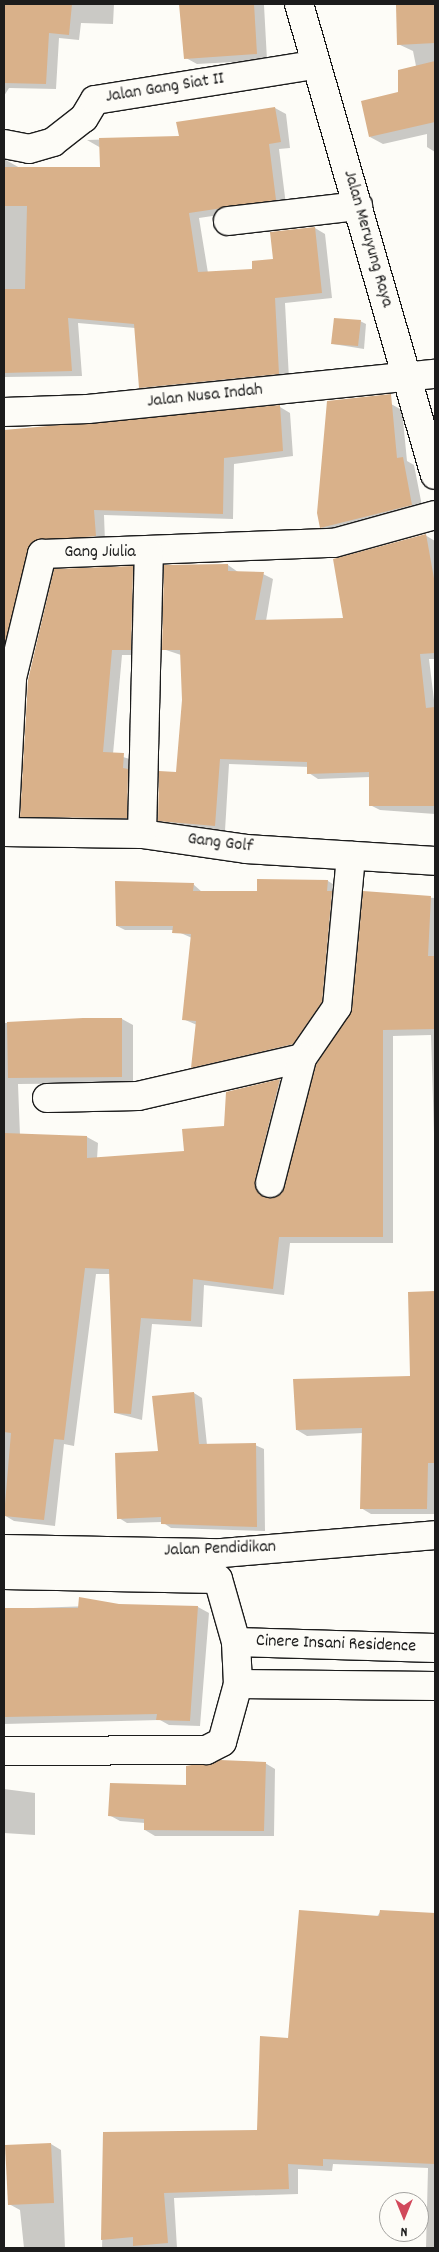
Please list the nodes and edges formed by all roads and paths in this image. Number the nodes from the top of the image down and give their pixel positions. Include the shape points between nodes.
1 (299, 4) edge
2 (314, 65) junction
3 (4, 144) edge
4 (358, 206) junction
5 (228, 221) dead end
6 (435, 374) edge
7 (407, 376) junction
8 (4, 412) edge
9 (435, 475) edge
10 (435, 515) edge
11 (149, 553) junction
12 (4, 832) edge
13 (142, 834) junction
14 (351, 856) junction
15 (435, 861) edge
16 (302, 1058) junction
17 (47, 1098) dead end
18 (270, 1183) dead end
19 (435, 1535) edge
20 (4, 1549) edge
21 (4, 1575) edge
22 (236, 1642) junction
23 (435, 1648) edge
24 (238, 1684) junction
25 (435, 1686) edge
26 (4, 1752) edge

1 - 2 street, Jalan Meruyung Raya
2 - 3 street, Jalan Gang Siat II via 95,100 84,118 53,142 29,149
2 - 4 street, Jalan Meruyung Raya
4 - 5 street
4 - 7 street, Jalan Meruyung Raya
6 - 7 street, Jalan Nusa Indah
7 - 8 street, Jalan Nusa Indah via 88,409
7 - 9 street, Jalan Meruyung Raya
10 - 11 street, Gang Jiulia via 334,543
11 - 12 street, Gang Jiulia via 42,554 12,678
11 - 13 street
12 - 13 street, Gang Golf
13 - 14 street, Gang Golf via 246,849
14 - 15 street, Gang Golf
14 - 16 street via 337,1007
16 - 17 street via 138,1096
16 - 18 street
19 - 20 street, Jalan Pendidikan via 222,1553
21 - 22 street via 218,1579
22 - 23 street, Cinere Insani Residence
22 - 24 street
24 - 25 street
24 - 26 street via 222,1742 206,1750

